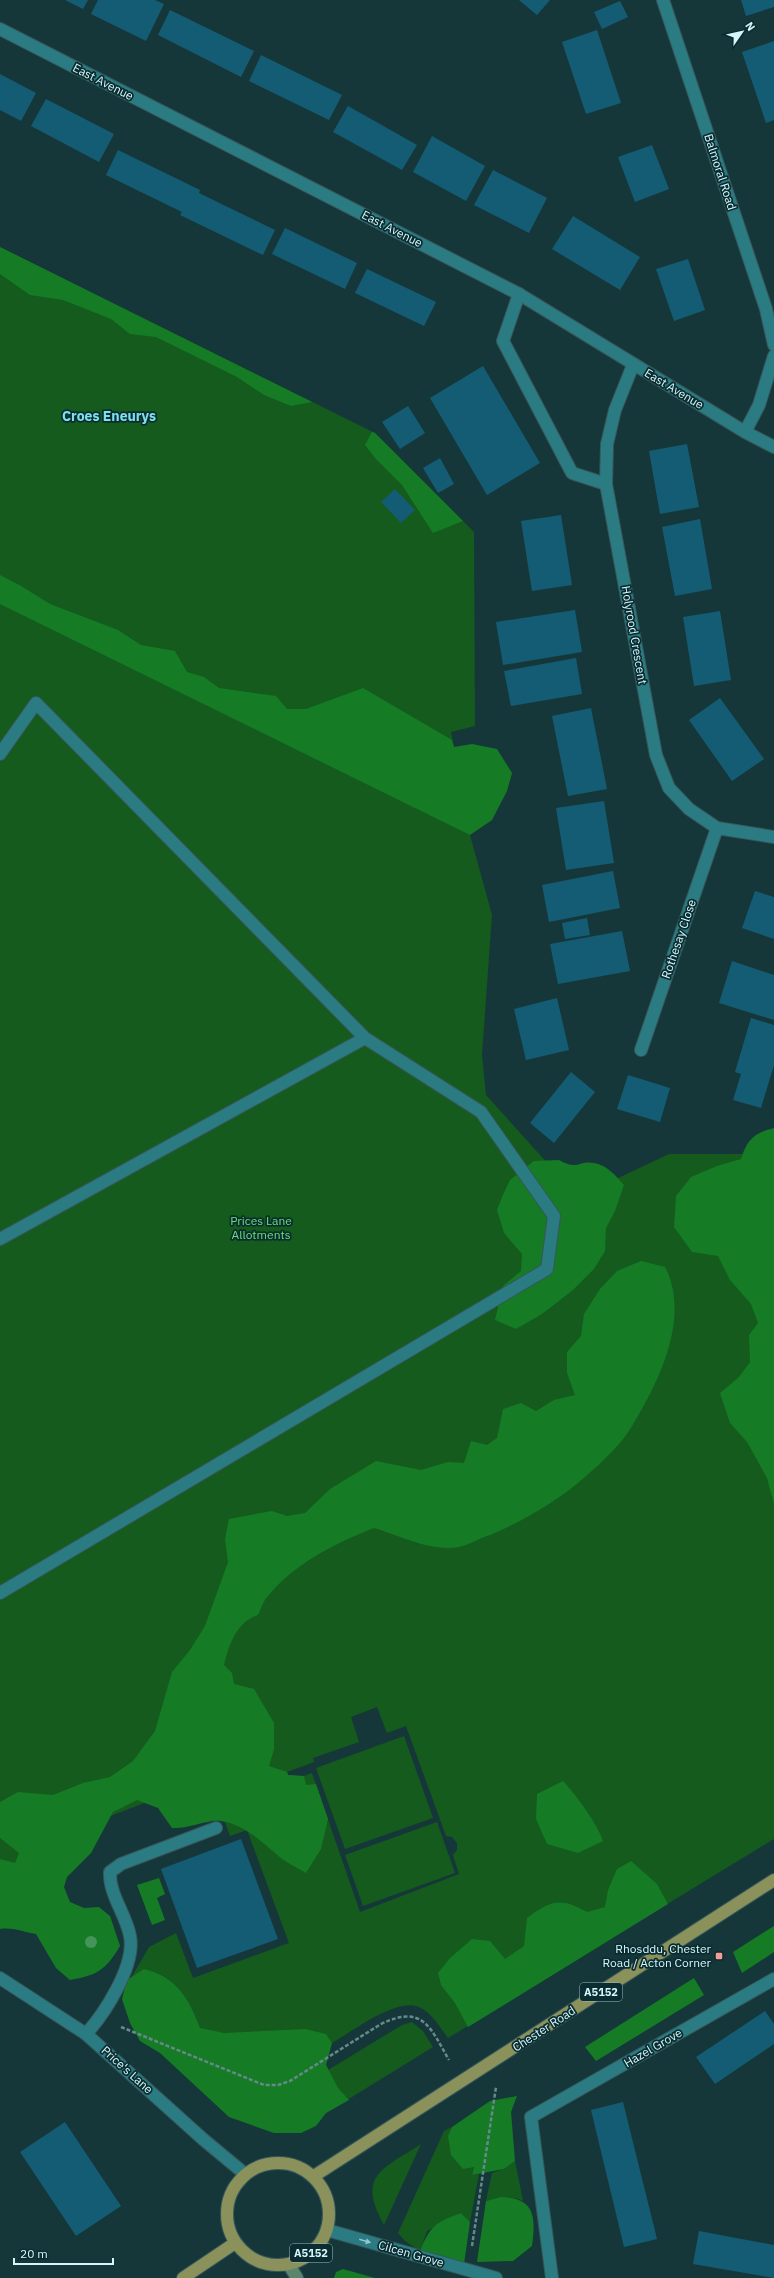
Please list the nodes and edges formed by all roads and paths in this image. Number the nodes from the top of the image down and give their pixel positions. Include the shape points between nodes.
1 (663, 0) edge
2 (0, 29) edge
3 (519, 294) junction
4 (774, 345) edge
5 (774, 356) edge
6 (633, 364) junction
7 (745, 432) junction
8 (774, 447) edge
9 (606, 484) junction
10 (0, 754) edge
11 (717, 828) junction
12 (774, 837) edge
13 (365, 1038) junction
14 (640, 1050) dead end
15 (0, 1239) edge
16 (0, 1593) edge
17 (216, 1828) dead end
18 (774, 1880) edge
19 (0, 1978) edge
20 (774, 1979) edge
21 (99, 2019) junction
22 (86, 2034) junction
23 (500, 2057) junction
24 (462, 2082) junction
25 (245, 2174) junction
26 (314, 2176) junction
27 (327, 2230) junction
28 (235, 2243) junction
29 (288, 2265) junction
30 (468, 2270) junction
31 (183, 2278) edge
32 (297, 2278) edge
33 (496, 2278) edge
34 (552, 2278) edge

1 - 4 street, Balmoral Road via 766,310
2 - 3 street, East Avenue
3 - 6 street, East Avenue
3 - 9 street via 503,342 572,473
5 - 7 street via 759,405
6 - 7 street, East Avenue
6 - 9 street, Holyrood Crescent via 615,410 607,444
7 - 8 street, East Avenue
9 - 11 street, Holyrood Crescent via 656,756 669,788 689,809
10 - 13 street via 36,703
11 - 12 street, Holyrood Crescent
11 - 14 street, Rothesay Close
13 - 15 street
13 - 16 street via 481,1112 554,1216 548,1269
17 - 21 street via 122,1864 110,1872 112,1887 130,1936 130,1956 122,1977
18 - 23 main road, Chester Road / A5152
19 - 22 street, Price's Lane
20 - 34 street, Hazel Grove via 531,2117
21 - 22 street
21 - 24 path via 264,2085 278,2086 381,2024 409,2015 425,2021
22 - 25 street, Price's Lane
23 - 24 main road, Chester Road / A5152
23 - 30 path
24 - 26 main road, Chester Road / A5152
25 - 26 main road, A5152 via 258,2166 287,2163
25 - 28 main road, A5152 via 235,2185 226,2214 228,2229
26 - 27 main road, A5152 via 328,2201
27 - 29 main road, A5152 via 313,2252
27 -> 30 street, Cilcen Grove
28 - 29 main road, A5152 via 245,2254 259,2262
28 - 31 main road
29 - 32 main road
30 - 33 street, Cilcen Grove

